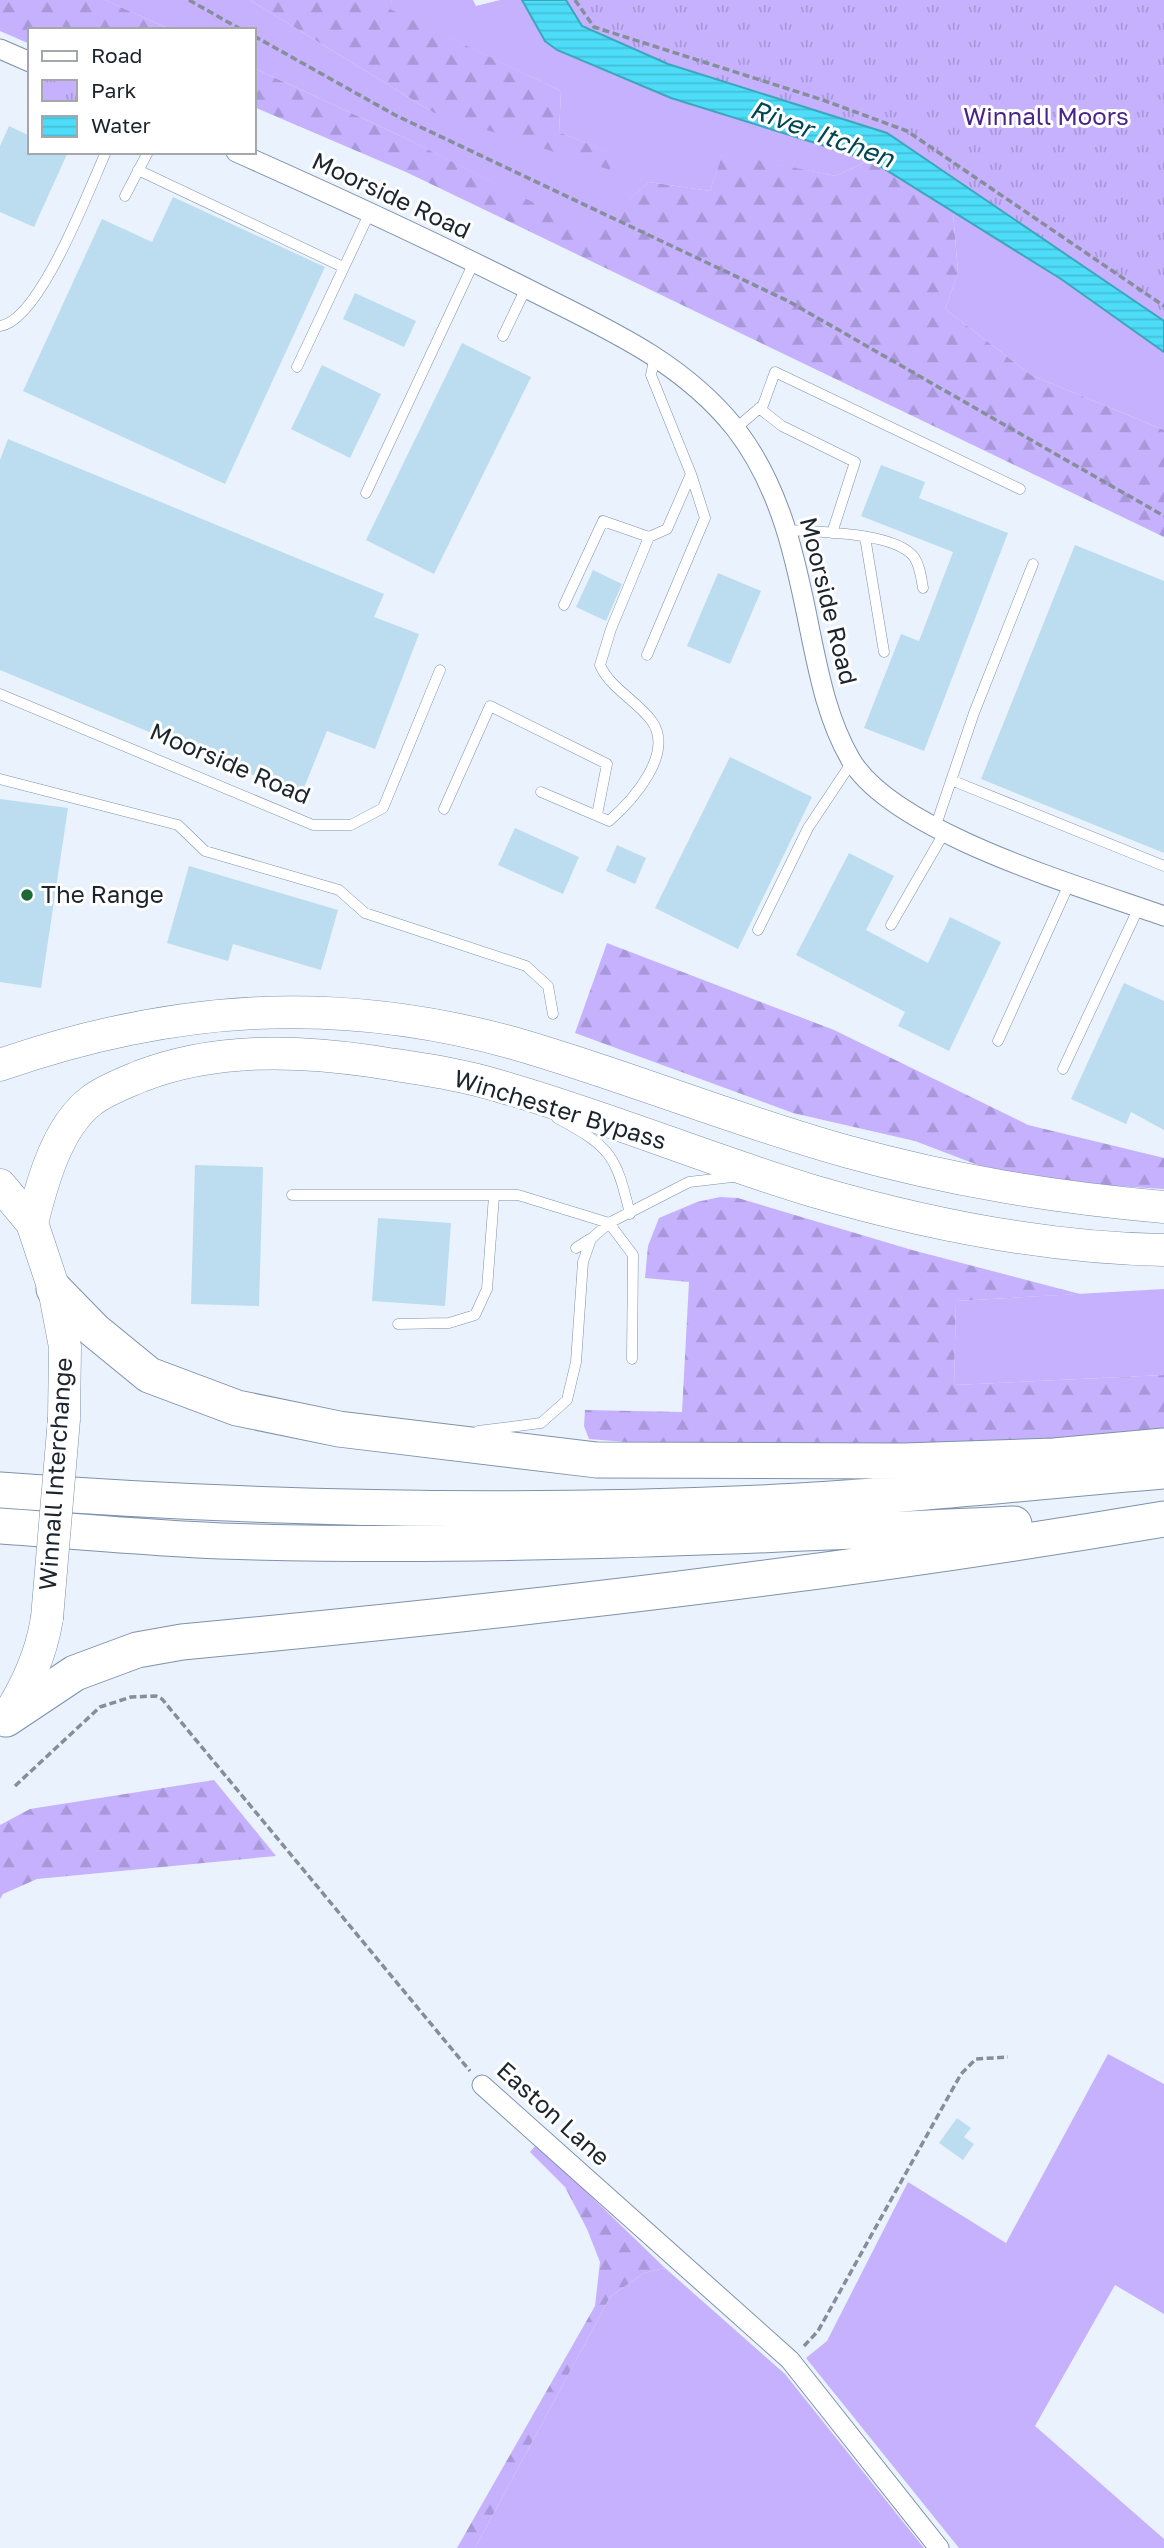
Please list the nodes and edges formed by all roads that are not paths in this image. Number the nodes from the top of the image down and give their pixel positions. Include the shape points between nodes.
1 (0, 49) edge
2 (28, 61) edge
3 (105, 154) edge
4 (147, 154) edge
5 (240, 154) edge
6 (138, 170) junction
7 (125, 196) dead end
8 (370, 212) junction
9 (474, 262) junction
10 (343, 267) junction
11 (526, 288) junction
12 (0, 326) edge
13 (503, 336) dead end
14 (655, 355) junction
15 (297, 367) dead end
16 (759, 408) junction
17 (735, 429) junction
18 (691, 474) junction
19 (1020, 489) dead end
20 (366, 492) dead end
21 (787, 530) junction
22 (832, 533) junction
23 (649, 537) junction
24 (865, 537) junction
25 (1033, 565) dead end
26 (923, 588) dead end
27 (564, 605) dead end
28 (884, 652) dead end
29 (647, 655) dead end
30 (440, 670) dead end
31 (0, 694) edge
32 (852, 762) junction
33 (0, 779) edge
34 (951, 780) junction
35 (541, 792) dead end
36 (444, 809) dead end
37 (597, 815) junction
38 (939, 831) junction
39 (1164, 866) edge
40 (1070, 882) junction
41 (1139, 907) junction
42 (1164, 916) edge
43 (891, 925) dead end
44 (758, 930) dead end
45 (553, 1014) dead end
46 (998, 1041) dead end
47 (0, 1065) edge
48 (1063, 1069) dead end
49 (496, 1084) junction
50 (767, 1177) junction
51 (0, 1185) edge
52 (292, 1195) dead end
53 (494, 1195) junction
54 (1164, 1207) edge
55 (630, 1214) junction
56 (32, 1223) junction
57 (610, 1223) junction
58 (591, 1239) junction
59 (576, 1248) dead end
60 (1164, 1250) edge
61 (54, 1289) junction
62 (398, 1324) dead end
63 (632, 1359) dead end
64 (415, 1439) junction
65 (1164, 1446) edge
66 (1164, 1471) edge
67 (0, 1490) edge
68 (1164, 1518) edge
69 (0, 1526) edge
70 (3, 1723) edge
71 (482, 2085) road end
72 (939, 2548) edge

1 - 2 street
3 - 12 lane via 48,281 24,313
4 - 6 lane
5 - 8 street, Moorside Road
6 - 7 lane
6 - 10 lane
8 - 9 street, Moorside Road
8 - 10 lane
9 - 11 street, Moorside Road
9 - 20 lane
10 - 15 lane
11 - 13 lane
11 - 14 street, Moorside Road
14 - 17 street, Moorside Road via 684,376
14 - 18 lane via 651,375
16 - 17 lane
16 - 19 lane via 775,372
16 - 22 lane via 782,426 855,462
17 - 21 street, Moorside Road via 759,464
18 - 23 lane via 667,529
18 - 29 lane via 705,518
21 - 22 lane
21 - 32 street, Moorside Road via 820,680
22 - 24 lane
23 - 27 lane via 603,521
23 - 37 lane via 600,665 605,677 653,722 657,743 653,769 627,806 609,821
24 - 26 lane via 913,555
24 - 28 lane
25 - 34 lane
30 - 31 lane, Moorside Road via 383,808 351,825 313,825
32 - 38 street, Moorside Road via 891,802
32 - 44 lane via 807,828
33 - 45 lane via 178,825 205,851 339,890 365,913 526,966 548,986
34 - 38 lane
34 - 39 lane
35 - 37 lane
36 - 37 lane via 490,706 607,764
38 - 40 street, Moorside Road
38 - 43 lane
40 - 41 street, Moorside Road
40 - 46 lane
41 - 42 street, Moorside Road
41 - 48 lane
47 - 54 highway, Winchester Bypass via 146,1023 253,1013 366,1014 511,1043 804,1139 951,1178 1054,1197
49 - 50 highway, Winchester Bypass
49 - 55 lane via 601,1144 620,1170
49 - 56 highway, Winchester Bypass via 330,1055 265,1054 166,1066 89,1102 53,1155
50 - 55 lane via 689,1182
50 - 60 highway, Winchester Bypass via 934,1223
51 - 56 highway, Winnall Interchange
52 - 53 lane
53 - 57 lane via 518,1195
53 - 62 lane via 487,1289 475,1315 449,1323
55 - 57 lane
56 - 61 highway, Winnall Interchange
57 - 58 lane
57 - 63 lane via 633,1255
58 - 59 lane
58 - 64 lane via 583,1262 576,1362 567,1400 541,1423
61 - 64 highway via 94,1330 149,1375 237,1408
61 - 70 highway, Winnall Interchange, bridge via 65,1347 64,1419 47,1618 43,1647
64 - 65 highway via 611,1460 904,1461 1054,1456
66 - 67 highway via 764,1503 519,1510 318,1508
68 - 69 highway via 482,1543 221,1541
68 - 70 highway via 1038,1541 634,1597 136,1650 75,1673
71 - 72 street, Easton Lane via 790,2360

